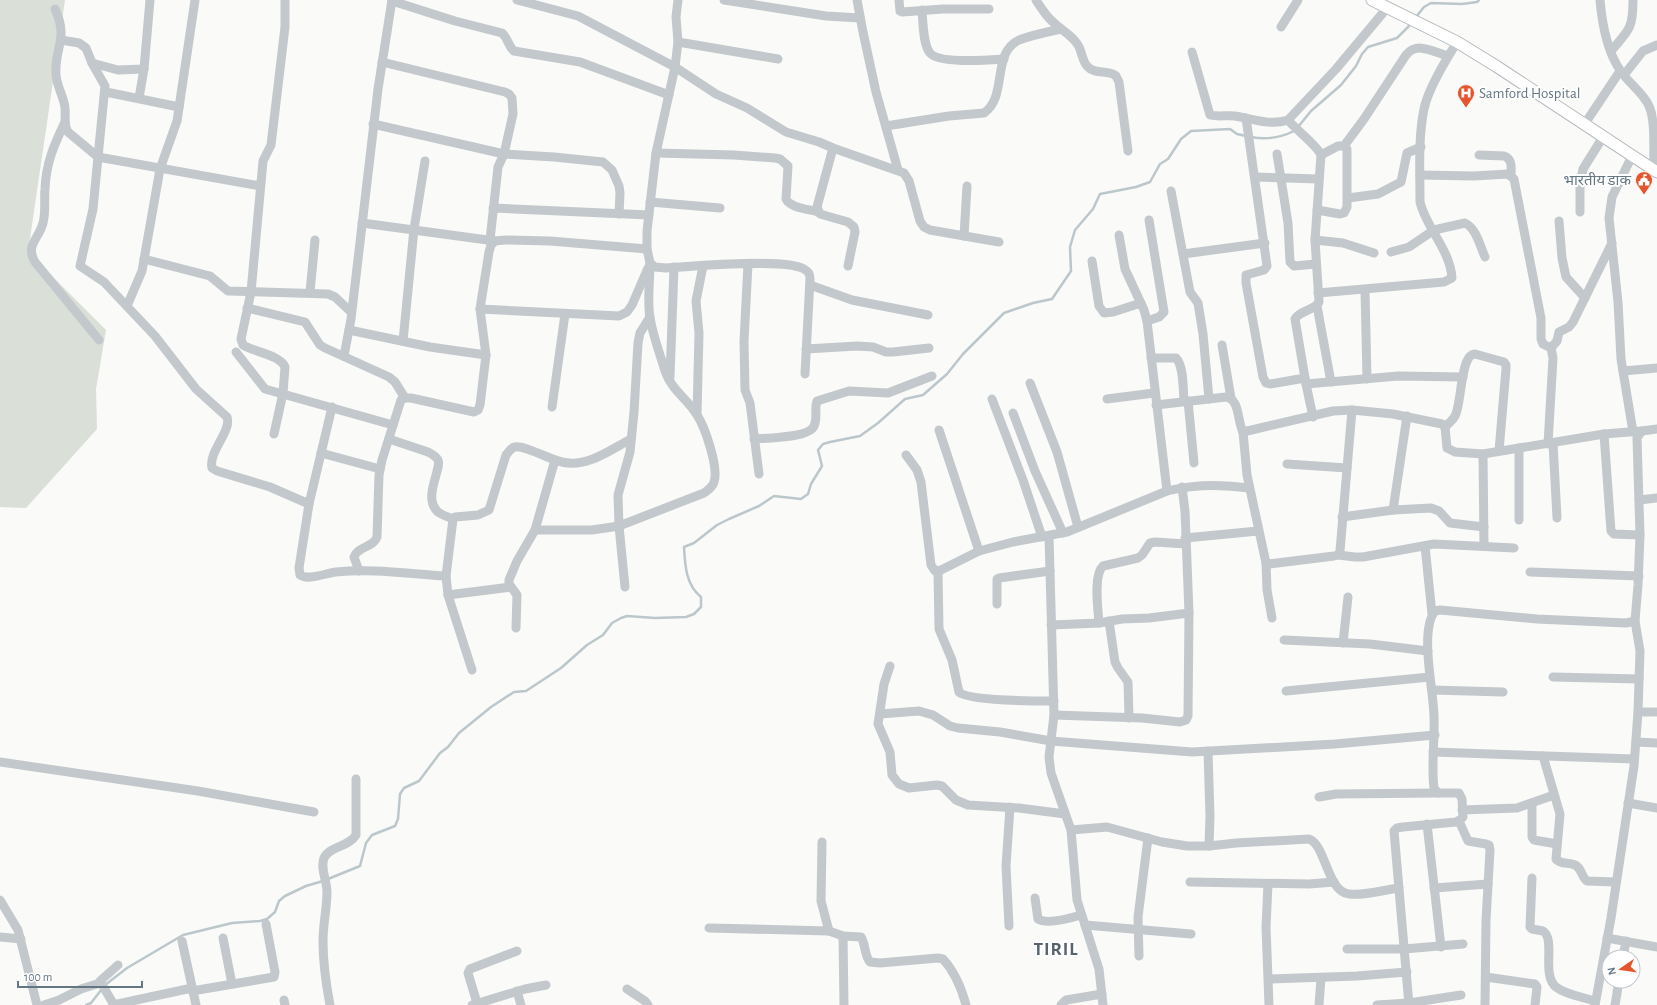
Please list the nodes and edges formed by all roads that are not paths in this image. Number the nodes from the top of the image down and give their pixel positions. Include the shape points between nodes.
1 (150, 0) edge
2 (194, 0) edge
3 (285, 0) edge
4 (392, 0) edge
5 (517, 0) edge
6 (678, 0) edge
7 (724, 0) edge
8 (857, 0) edge
9 (899, 0) edge
10 (1036, 0) edge
11 (1298, 0) edge
12 (1372, 0) edge
13 (1600, 0) edge
14 (1633, 0) edge
15 (1387, 8) junction
16 (55, 9) dead end
17 (989, 9) dead end
18 (922, 10) junction
19 (860, 18) junction
20 (1281, 27) dead end
21 (1061, 29) junction
22 (61, 40) junction
23 (678, 42) junction
24 (1457, 42) junction
25 (1657, 45) edge
26 (1611, 51) junction
27 (1192, 52) dead end
28 (1448, 56) junction
29 (778, 59) dead end
30 (1004, 59) junction
31 (382, 62) junction
32 (92, 63) junction
33 (675, 67) junction
34 (144, 69) junction
35 (1622, 73) junction
36 (106, 92) junction
37 (669, 95) junction
38 (139, 98) junction
39 (179, 108) junction
40 (1246, 118) junction
41 (65, 122) junction
42 (1289, 122) junction
43 (373, 124) junction
44 (1584, 125) junction
45 (886, 126) junction
46 (1603, 137) junction
47 (1344, 146) junction
48 (1421, 147) junction
49 (833, 148) junction
50 (1128, 151) dead end
51 (656, 153) junction
52 (504, 154) junction
53 (1277, 154) dead end
54 (1321, 155) junction
55 (1479, 155) dead end
56 (1632, 156) junction
57 (98, 157) junction
58 (425, 161) dead end
59 (160, 169) junction
60 (898, 170) junction
61 (1656, 171) edge
62 (1420, 175) junction
63 (1511, 176) junction
64 (1255, 178) junction
65 (1281, 178) junction
66 (1319, 179) junction
67 (1657, 181) edge
68 (260, 186) junction
69 (967, 186) dead end
70 (1171, 191) dead end
71 (1348, 198) junction
72 (650, 202) junction
73 (493, 208) junction
74 (720, 208) dead end
75 (1317, 210) junction
76 (818, 212) junction
77 (1580, 212) dead end
78 (619, 214) junction
79 (649, 215) junction
80 (1149, 220) dead end
81 (1559, 221) dead end
82 (362, 223) junction
83 (414, 229) junction
84 (1434, 230) junction
85 (1119, 235) dead end
86 (964, 236) junction
87 (315, 240) dead end
88 (493, 240) junction
89 (1315, 240) junction
90 (999, 242) dead end
91 (1265, 243) junction
92 (1612, 243) junction
93 (647, 249) junction
94 (1390, 252) dead end
95 (1374, 253) dead end
96 (1183, 254) junction
97 (1485, 257) dead end
98 (144, 259) junction
99 (1092, 261) dead end
100 (650, 263) junction
101 (748, 264) junction
102 (1316, 264) junction
103 (703, 266) junction
104 (848, 266) dead end
105 (674, 267) junction
106 (810, 285) junction
107 (1365, 290) junction
108 (251, 292) junction
109 (310, 292) junction
110 (1318, 294) junction
111 (1585, 298) junction
112 (1141, 303) junction
113 (127, 306) junction
114 (1317, 306) junction
115 (247, 308) junction
116 (480, 309) junction
117 (351, 312) junction
118 (565, 314) junction
119 (928, 315) dead end
120 (650, 317) junction
121 (1147, 321) junction
122 (348, 330) junction
123 (99, 340) dead end
124 (403, 341) junction
125 (1222, 345) dead end
126 (929, 348) dead end
127 (1551, 348) junction
128 (806, 349) junction
129 (236, 352) dead end
130 (486, 355) junction
131 (344, 356) junction
132 (1151, 358) junction
133 (1657, 368) edge
134 (1623, 371) junction
135 (805, 374) dead end
136 (932, 376) dead end
137 (1463, 377) junction
138 (1367, 379) junction
139 (1306, 381) junction
140 (670, 382) junction
141 (1331, 382) junction
142 (1030, 383) dead end
143 (283, 393) junction
144 (1154, 393) junction
145 (405, 398) junction
146 (1231, 398) junction
147 (992, 399) dead end
148 (1107, 399) dead end
149 (1209, 399) junction
150 (1186, 401) junction
151 (1156, 405) junction
152 (332, 407) junction
153 (552, 407) dead end
154 (1352, 410) junction
155 (1013, 412) dead end
156 (697, 414) junction
157 (1407, 416) junction
158 (1313, 417) junction
159 (393, 425) junction
160 (1445, 427) junction
161 (1657, 429) edge
162 (940, 430) dead end
163 (1243, 432) junction
164 (1637, 432) junction
165 (274, 434) dead end
166 (1604, 434) junction
167 (389, 439) junction
168 (631, 439) junction
169 (754, 439) junction
170 (1551, 443) junction
171 (1519, 448) junction
172 (1499, 451) junction
173 (321, 453) junction
174 (1483, 454) junction
175 (906, 455) dead end
176 (555, 460) junction
177 (1194, 464) dead end
178 (1287, 464) dead end
179 (1347, 468) junction
180 (380, 469) junction
181 (759, 474) dead end
182 (1182, 488) junction
183 (1250, 488) junction
184 (1167, 491) junction
185 (1657, 498) edge
186 (1639, 500) junction
187 (309, 504) junction
188 (1393, 510) junction
189 (1342, 517) junction
190 (1557, 518) dead end
191 (452, 519) junction
192 (1519, 520) dead end
193 (619, 526) junction
194 (1078, 527) junction
195 (1484, 527) junction
196 (535, 530) junction
197 (1258, 531) junction
198 (1063, 533) junction
199 (1640, 535) junction
200 (1046, 537) junction
201 (1186, 541) junction
202 (1425, 546) junction
203 (1484, 546) junction
204 (1514, 548) dead end
205 (979, 551) junction
206 (1338, 555) junction
207 (1266, 563) junction
208 (359, 571) junction
209 (938, 571) junction
210 (1050, 571) junction
211 (1530, 572) dead end
212 (446, 576) junction
213 (1639, 576) junction
214 (511, 587) junction
215 (625, 587) dead end
216 (448, 595) junction
217 (1348, 598) dead end
218 (997, 604) dead end
219 (1189, 613) junction
220 (1432, 614) junction
221 (1272, 618) dead end
222 (1109, 621) junction
223 (1635, 621) junction
224 (1099, 623) junction
225 (1051, 625) junction
226 (516, 628) dead end
227 (1284, 640) dead end
228 (1343, 643) junction
229 (1428, 651) junction
230 (890, 666) dead end
231 (472, 670) dead end
232 (1430, 677) junction
233 (1553, 677) dead end
234 (1639, 679) junction
235 (1432, 690) junction
236 (1286, 691) dead end
237 (1503, 692) dead end
238 (1054, 701) junction
239 (1638, 712) junction
240 (1657, 712) edge
241 (880, 714) junction
242 (1054, 715) junction
243 (1129, 718) junction
244 (1435, 734) junction
245 (1051, 741) junction
246 (1636, 742) junction
247 (1657, 743) edge
248 (1208, 751) junction
249 (1433, 752) junction
250 (1543, 756) junction
251 (1634, 759) junction
252 (0, 762) edge
253 (356, 779) dead end
254 (1438, 793) junction
255 (1554, 795) junction
256 (1319, 797) dead end
257 (1532, 803) junction
258 (1628, 803) junction
259 (1010, 807) junction
260 (1657, 808) edge
261 (1462, 810) junction
262 (314, 812) dead end
263 (1065, 814) junction
264 (1459, 821) junction
265 (1427, 824) junction
266 (1071, 830) junction
267 (1148, 838) junction
268 (822, 842) dead end
269 (1557, 844) junction
270 (1209, 846) junction
271 (1532, 878) dead end
272 (1190, 882) dead end
273 (1334, 882) junction
274 (1616, 882) junction
275 (1268, 884) junction
276 (1488, 884) junction
277 (1399, 888) junction
278 (1434, 888) junction
279 (1035, 898) dead end
280 (0, 900) edge
281 (1081, 916) junction
282 (266, 924) dead end
283 (1085, 925) junction
284 (1009, 926) dead end
285 (709, 928) dead end
286 (1138, 930) junction
287 (829, 931) junction
288 (1191, 934) dead end
289 (848, 936) junction
290 (0, 937) edge
291 (223, 938) dead end
292 (1607, 938) junction
293 (21, 939) junction
294 (182, 941) dead end
295 (1626, 941) junction
296 (1463, 944) dead end
297 (1441, 947) junction
298 (1657, 947) edge
299 (1347, 949) dead end
300 (1404, 949) junction
301 (1624, 949) edge
302 (517, 951) dead end
303 (1139, 956) dead end
304 (118, 965) dead end
305 (1407, 972) junction
306 (1486, 977) junction
307 (1321, 978) junction
308 (1269, 979) junction
309 (232, 984) junction
310 (546, 985) dead end
311 (102, 986) junction
312 (627, 989) dead end
313 (1617, 989) edge
314 (192, 990) junction
315 (517, 991) junction
316 (1102, 994) junction
317 (1461, 995) dead end
318 (1595, 1003) edge
319 (475, 1004) edge
320 (1409, 1004) edge
321 (37, 1005) edge
322 (44, 1005) edge
323 (114, 1005) edge
324 (196, 1005) edge
325 (330, 1005) edge
326 (521, 1005) edge
327 (648, 1005) edge
328 (844, 1005) edge
329 (966, 1005) edge
330 (1061, 1005) edge
331 (1103, 1005) edge
332 (1268, 1005) edge
333 (1319, 1005) edge
334 (1377, 1005) edge
335 (1485, 1005) edge
336 (1535, 1005) edge
337 (1614, 1005) edge

1 - 34 street
2 - 39 street
3 - 68 street via 285,26 271,145 263,161
4 - 31 street
4 - 37 street via 455,21 502,33 514,51 574,61
5 - 33 street via 578,16
6 - 23 street
7 - 19 street via 826,16
8 - 19 street
9 - 18 street via 901,12
10 - 21 street via 1041,10
11 - 20 street
12 - 15 main road
13 - 26 street
14 - 26 street via 1631,26
15 - 24 main road
15 - 42 street
16 - 22 street via 62,28
17 - 18 street
18 - 30 street via 926,42 934,57 947,60
19 - 45 street
21 - 30 street via 1019,40 1012,45
21 - 50 street via 1077,43 1089,69 1114,73 1116,76 1119,82
22 - 32 street via 84,45
22 - 41 street via 56,69 65,108
23 - 29 street
23 - 33 street
24 - 28 street
24 - 44 main road
25 - 35 street via 1643,51
26 - 35 street
27 - 40 street via 1210,115
28 - 47 street via 1420,48 1412,49
28 - 48 street via 1424,107
30 - 45 street via 995,99 989,110 984,113
31 - 43 street
31 - 52 street via 509,94 512,98 513,114
32 - 34 street via 118,70
32 - 36 street
33 - 37 street
33 - 49 street via 716,94 747,108 777,128
34 - 38 street
35 - 44 street
35 - 61 street via 1645,99 1651,111
36 - 38 street
36 - 57 street
37 - 51 street
38 - 39 street
39 - 59 street
40 - 42 street via 1274,123
40 - 64 street
41 - 57 street via 68,132
41 - 123 street via 50,156 43,223 30,252 35,262
42 - 54 street via 1318,149
43 - 52 street
43 - 82 street
44 - 46 main road
45 - 60 street
46 - 56 main road
46 - 77 street via 1583,169
47 - 54 street via 1338,146
47 - 71 street via 1348,155
48 - 62 street
48 - 71 street via 1407,153 1401,182 1378,194
49 - 60 street
49 - 76 street via 818,203
51 - 72 street
51 - 76 street via 734,154 780,159 788,166 787,202
52 - 73 street via 498,167
52 - 78 street via 554,156 603,162 612,170 619,186
53 - 65 street
54 - 66 street
55 - 63 street via 1508,157
56 - 61 main road
56 - 92 street via 1612,197 1609,218
57 - 59 street
57 - 113 street via 93,209 80,266 104,282
58 - 83 street
59 - 68 street
59 - 98 street
60 - 86 street via 904,173 909,181 924,227
61 - 67 main road
62 - 63 street
62 - 84 street via 1422,212
63 - 127 street via 1516,184 1540,318 1541,339 1543,344
64 - 65 street
64 - 91 street
65 - 66 street
65 - 102 street via 1288,223 1290,262 1294,266
66 - 75 street
68 - 108 street
69 - 86 street
70 - 96 street
71 - 75 street via 1344,214
72 - 74 street
72 - 79 street
73 - 78 street
73 - 88 street
75 - 89 street
76 - 104 street via 848,222 854,227
78 - 79 street
79 - 93 street
80 - 121 street via 1164,312 1159,317
81 - 111 street via 1566,278
82 - 83 street
82 - 117 street
83 - 88 street
83 - 124 street
84 - 94 street via 1409,247
84 - 97 street via 1462,223 1469,225
84 - 107 street via 1452,278 1444,282
85 - 112 street via 1125,269
86 - 90 street
87 - 109 street
88 - 93 street via 550,241
88 - 116 street
89 - 95 street via 1343,243
89 - 102 street
91 - 96 street
91 - 139 street via 1266,269 1249,274 1245,280 1263,377 1266,383 1270,384
92 - 111 street
92 - 134 street
93 - 100 street
96 - 149 street via 1190,292 1198,303
98 - 108 street via 206,274 228,291
98 - 113 street
99 - 112 street via 1099,306 1104,313
100 - 105 street via 655,267
100 - 118 street via 627,312 619,316
100 - 120 street
101 - 103 street
101 - 106 street via 791,265 801,268 809,274
101 - 169 street via 744,378
102 - 110 street
103 - 105 street
103 - 156 street via 696,301 699,333
105 - 140 street
106 - 119 street via 852,300
106 - 128 street
107 - 110 street
107 - 138 street
108 - 109 street
108 - 115 street
109 - 117 street via 328,294
110 - 114 street
111 - 127 street via 1573,322 1561,330
112 - 121 street
113 - 187 street via 155,336 199,392 228,419 212,460 212,468 270,487
114 - 139 street via 1295,319
114 - 141 street
115 - 131 street via 305,322 320,345
115 - 143 street via 242,344 284,364 286,371
116 - 118 street
116 - 130 street
117 - 122 street
118 - 153 street
120 - 140 street
120 - 168 street via 640,333 638,344
121 - 132 street
122 - 124 street
122 - 131 street
124 - 130 street
125 - 146 street
126 - 128 street via 893,352 857,346
127 - 170 street
128 - 135 street
129 - 143 street via 263,387
130 - 145 street via 478,410 474,412
131 - 145 street via 389,377
132 - 144 street
132 - 150 street via 1178,360
133 - 134 street
134 - 164 street
136 - 169 street via 888,393 849,390 823,398 817,401 815,406 815,425 811,430 802,434
137 - 138 street via 1398,376
137 - 160 street via 1455,416
137 - 172 street via 1466,360 1471,354 1499,360 1506,365
138 - 141 street
139 - 141 street
139 - 158 street
140 - 156 street
142 - 194 street via 1057,452
143 - 152 street
143 - 165 street
144 - 148 street
144 - 151 street
145 - 159 street
146 - 149 street
146 - 163 street via 1235,401
147 - 200 street
149 - 150 street
150 - 151 street
150 - 177 street
151 - 184 street
152 - 159 street
152 - 173 street
154 - 157 street
154 - 158 street via 1333,411
154 - 179 street
155 - 198 street via 1035,471
156 - 193 street via 712,457 715,473 713,486 704,493
157 - 160 street via 1435,421
157 - 188 street
158 - 163 street
159 - 167 street
160 - 174 street via 1447,448 1455,452
161 - 164 street
162 - 205 street
163 - 183 street
164 - 166 street
164 - 186 street
166 - 170 street
166 - 199 street via 1611,531 1614,534
167 - 180 street
167 - 191 street via 428,452 438,460 433,484 433,501 437,511
168 - 176 street via 584,462 574,464
168 - 193 street via 618,495
169 - 181 street
170 - 171 street
170 - 190 street
171 - 172 street
171 - 192 street
172 - 174 street
173 - 180 street
173 - 187 street
174 - 195 street
175 - 209 street via 919,474 931,565
176 - 191 street via 514,447 506,455 489,510 478,515
176 - 196 street
178 - 179 street
179 - 189 street
180 - 208 street via 377,537 373,544 358,550 355,554
182 - 183 street via 1208,485
182 - 184 street
182 - 201 street
183 - 197 street
184 - 194 street
185 - 186 street
186 - 199 street
187 - 208 street via 300,575 306,577
188 - 189 street
188 - 195 street via 1430,508 1438,511 1450,523
189 - 206 street
191 - 212 street
193 - 196 street via 592,530
193 - 215 street
194 - 198 street
195 - 203 street
196 - 214 street via 511,573
197 - 201 street
197 - 207 street
198 - 200 street
199 - 213 street
200 - 205 street
200 - 210 street
201 - 219 street
201 - 224 street via 1150,543 1138,558 1103,566 1098,579
202 - 203 street
202 - 206 street via 1355,558
202 - 220 street
203 - 204 street
205 - 209 street
206 - 207 street
207 - 221 street
208 - 212 street
209 - 238 street via 939,629 952,660 959,692 966,696
210 - 218 street via 997,579
210 - 225 street
211 - 213 street
212 - 216 street
213 - 223 street
214 - 216 street
214 - 226 street via 517,595
216 - 231 street
217 - 228 street
219 - 222 street
219 - 243 street via 1186,720 1180,722
220 - 223 street via 1440,610 1537,619 1626,623
220 - 229 street
222 - 224 street
222 - 243 street via 1115,662 1128,682
223 - 234 street via 1640,651
224 - 225 street
225 - 238 street
227 - 228 street
228 - 229 street
229 - 232 street
230 - 241 street via 884,684
232 - 235 street
232 - 236 street
233 - 234 street
234 - 239 street
235 - 237 street
235 - 244 street
238 - 242 street
239 - 240 street
239 - 246 street
241 - 245 street via 919,711 958,728
241 - 259 street via 878,724 890,752 890,771 899,784 909,788 942,786 962,803
242 - 243 street
242 - 245 street
244 - 248 street via 1335,744
244 - 249 street
245 - 248 street via 1192,752
245 - 263 street via 1051,773
246 - 247 street
246 - 251 street
248 - 270 street
249 - 250 street
249 - 254 street via 1434,784
250 - 251 street
250 - 255 street
251 - 258 street
252 - 262 street via 198,791
253 - 325 street via 356,836 325,856 323,862 327,893 323,940
254 - 256 street via 1336,794
254 - 261 street via 1459,793
255 - 257 street
255 - 269 street via 1560,814
257 - 261 street via 1517,808
257 - 269 street via 1532,837 1534,840
258 - 260 street
258 - 274 street
259 - 263 street
259 - 284 street via 1006,866
261 - 264 street via 1463,817
263 - 266 street
264 - 265 street
264 - 276 street via 1468,840 1489,845
265 - 277 street via 1397,828 1394,831
265 - 278 street
266 - 267 street via 1107,827
266 - 281 street via 1077,900
267 - 270 street via 1187,846
267 - 286 street
268 - 287 street via 821,901
269 - 274 street via 1558,861 1576,865 1584,879 1590,882
270 - 273 street via 1236,842 1308,839 1317,846
271 - 318 street via 1530,927 1543,931 1548,936 1549,970 1553,984 1561,990
272 - 275 street
273 - 275 street
273 - 277 street via 1348,894
274 - 292 street
275 - 308 street via 1266,927
276 - 278 street
276 - 306 street
277 - 300 street
278 - 297 street
279 - 281 street via 1038,920 1053,921
280 - 293 street via 15,923
281 - 283 street
282 - 309 street via 275,975 269,979
283 - 286 street
283 - 316 street via 1099,969
285 - 287 street
286 - 288 street
286 - 303 street
287 - 289 street
289 - 328 street
289 - 329 street via 861,937 870,962 943,959 952,972
290 - 293 street
291 - 309 street
292 - 295 street
292 - 318 street
293 - 321 street
294 - 314 street
295 - 298 street
295 - 301 street
296 - 297 street
297 - 300 street
299 - 300 street
300 - 305 street
302 - 319 street via 470,969 468,973
304 - 311 street via 102,978
305 - 307 street
305 - 320 street
306 - 335 street
306 - 336 street via 1535,984
307 - 308 street
307 - 333 street
308 - 332 street
309 - 314 street
310 - 315 street
311 - 322 street via 81,988
311 - 323 street
312 - 327 street
313 - 337 street
314 - 323 street
314 - 324 street
315 - 319 street
315 - 326 street
316 - 330 street via 1066,1000
316 - 331 street
317 - 320 street
320 - 334 street

